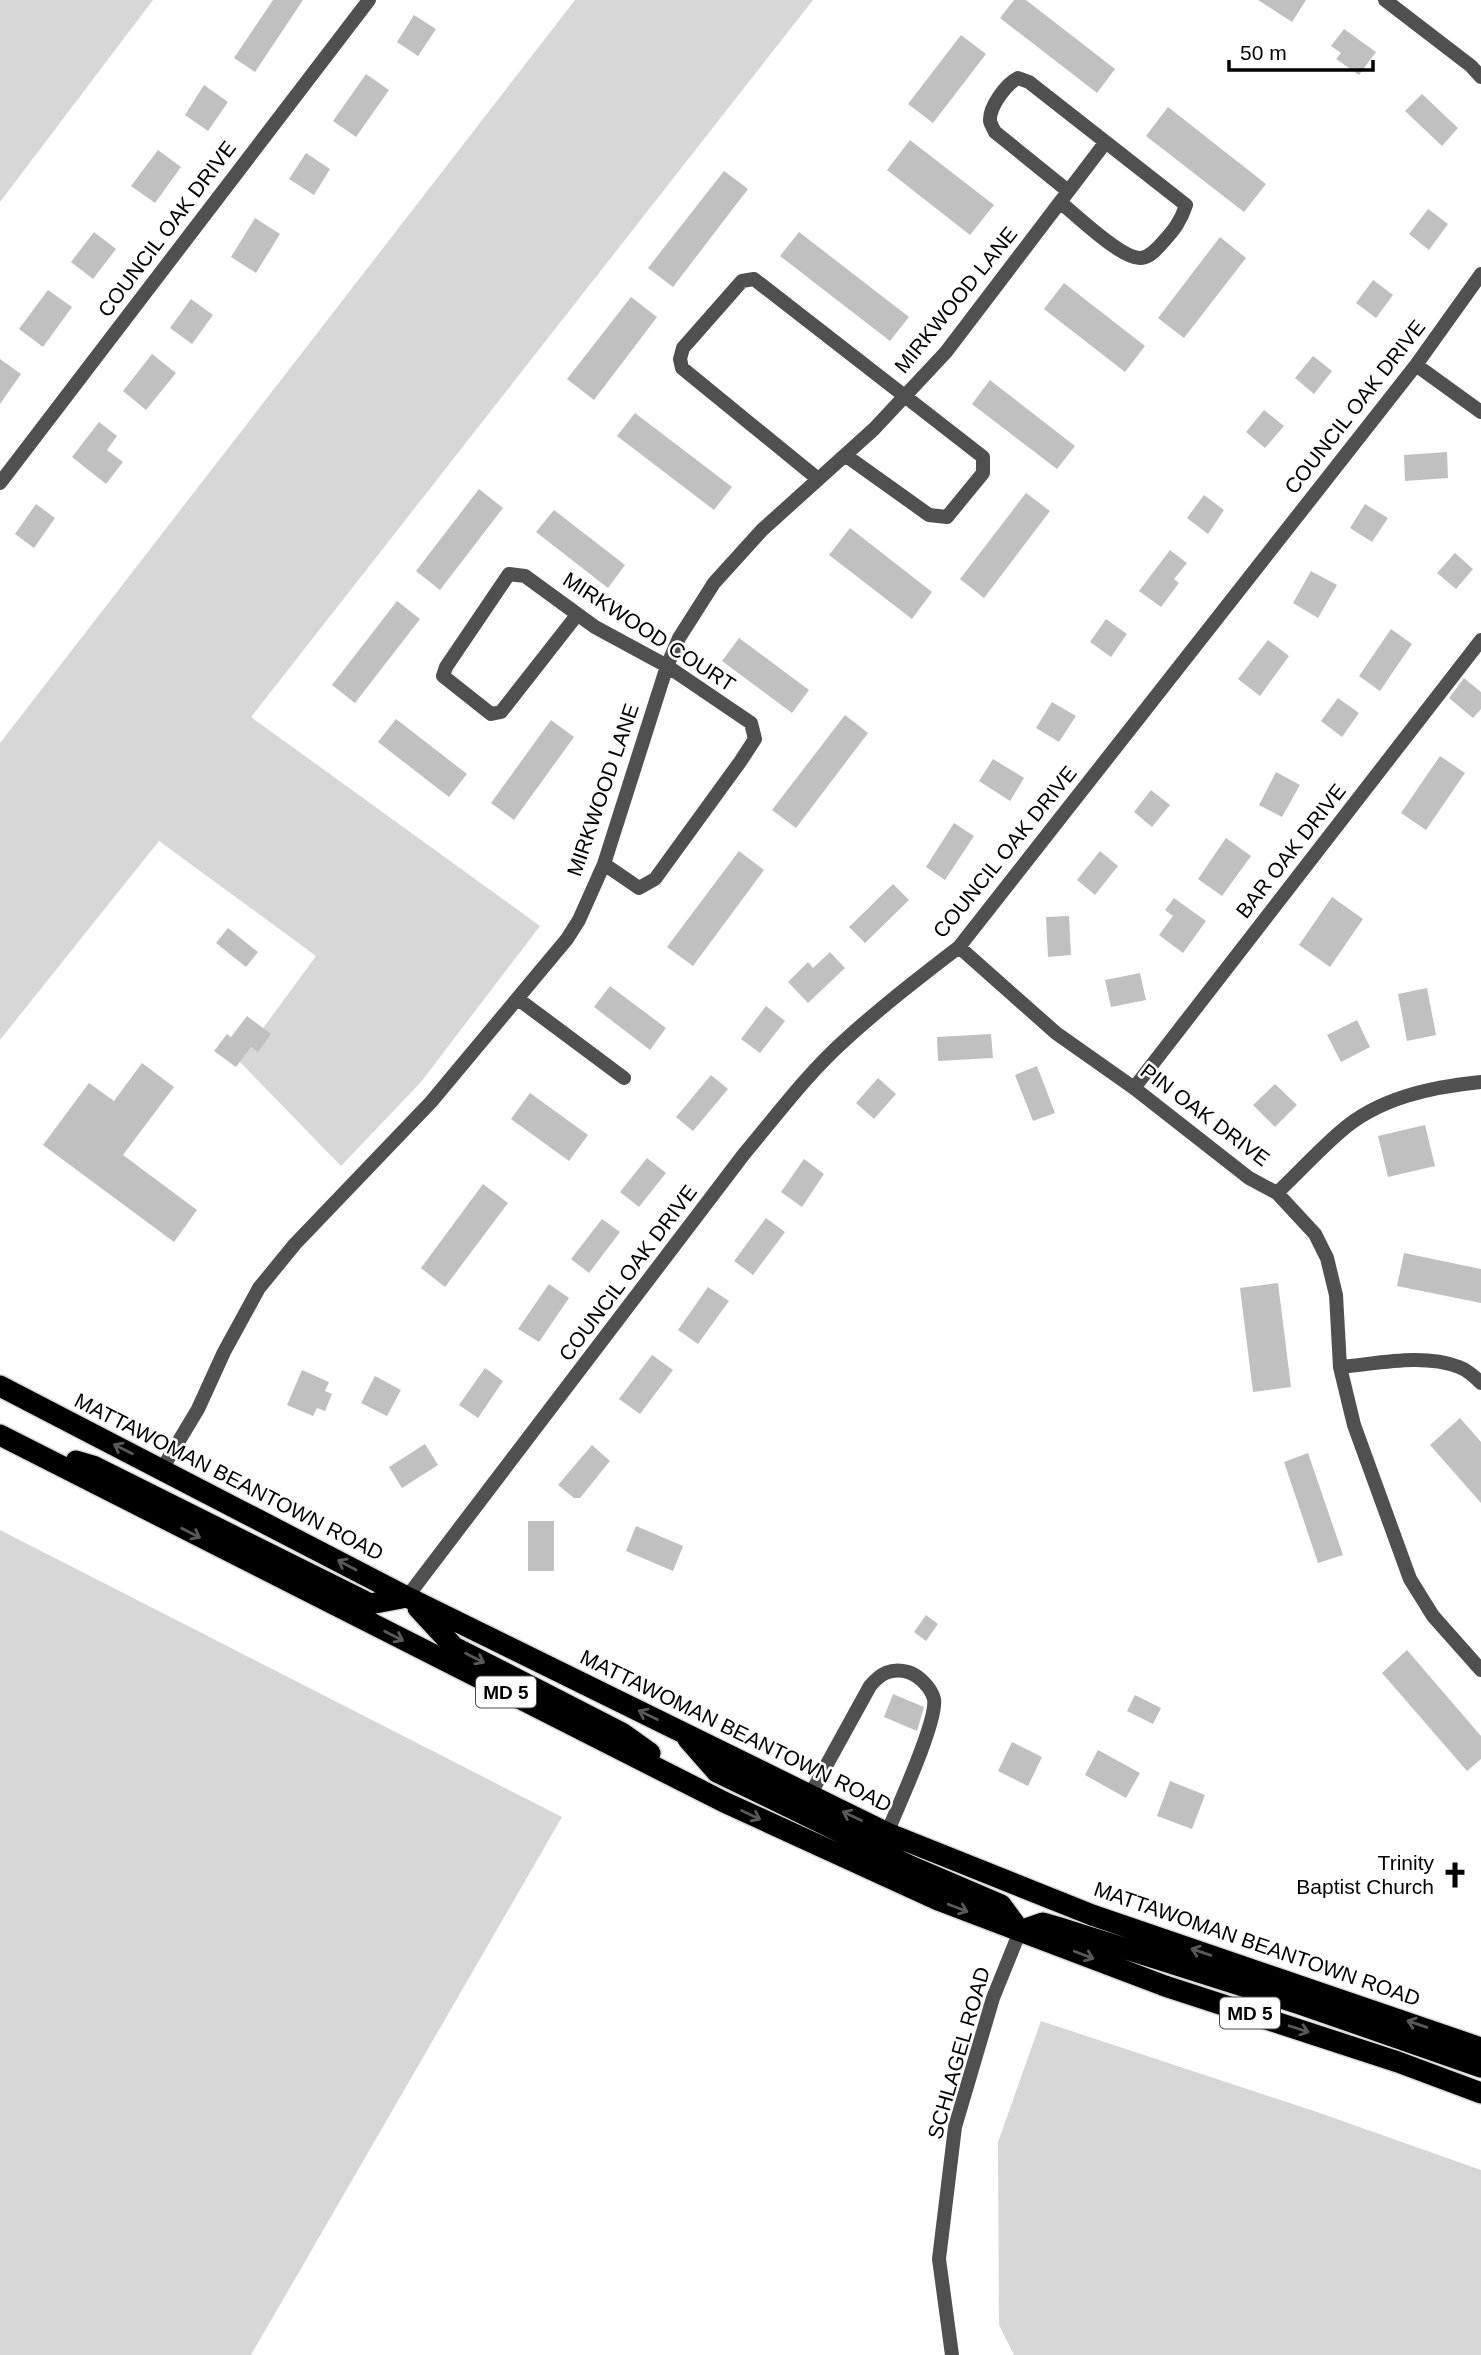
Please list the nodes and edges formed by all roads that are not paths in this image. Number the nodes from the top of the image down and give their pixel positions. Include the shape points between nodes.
1 (369, 0) edge
2 (1385, 0) edge
3 (1481, 77) edge
4 (1105, 143) junction
5 (1064, 196) junction
6 (1481, 274) edge
7 (1416, 365) junction
8 (904, 397) junction
9 (1481, 412) edge
10 (845, 455) junction
11 (818, 479) junction
12 (0, 483) edge
13 (577, 614) junction
14 (1481, 640) edge
15 (667, 666) junction
16 (604, 864) junction
17 (959, 947) junction
18 (517, 999) junction
19 (624, 1078) dead end
20 (1481, 1082) edge
21 (1134, 1088) junction
22 (1277, 1193) junction
23 (1340, 1367) junction
24 (1481, 1383) edge
25 (0, 1386) edge
26 (0, 1434) edge
27 (23, 1446) junction
28 (162, 1469) junction
29 (407, 1597) junction
30 (1481, 1670) edge
31 (681, 1732) junction
32 (810, 1795) junction
33 (724, 1802) junction
34 (887, 1833) junction
35 (1020, 1931) junction
36 (1481, 2048) edge
37 (1481, 2067) edge
38 (1481, 2093) edge
39 (953, 2355) edge

1 - 12 street, COUNCIL OAK DRIVE
2 - 3 street
4 - 5 street, MIRKWOOD LANE
4 - 5 street via 1029,82 1018,78 1010,82 992,109 990,122 995,132
4 - 5 street via 1186,205 1181,221 1148,257 1139,259 1121,251
5 - 8 street, MIRKWOOD LANE via 946,352
6 - 7 street, COUNCIL OAK DRIVE
7 - 9 street
7 - 17 street, COUNCIL OAK DRIVE
8 - 10 street, MIRKWOOD LANE
8 - 10 street via 983,457 983,473 947,517 929,515
8 - 11 street via 754,279 742,281 684,348 682,368
10 - 11 street, MIRKWOOD LANE
11 - 15 street, MIRKWOOD LANE via 762,530 714,583
13 - 13 street, MIRKWOOD COURT via 501,712 491,714 443,676 509,574 525,576
13 - 15 street, MIRKWOOD COURT
14 - 21 street, BAR OAK DRIVE
15 - 16 street, MIRKWOOD LANE
15 - 16 street, MIRKWOOD COURT via 751,723 755,738 655,879 639,888
16 - 18 street, MIRKWOOD LANE via 567,939
17 - 21 street, PIN OAK DRIVE via 1056,1033
17 - 29 street, COUNCIL OAK DRIVE via 843,1041 744,1154
18 - 19 street
18 - 28 street, MIRKWOOD LANE via 431,1102 259,1288
20 - 22 street via 1417,1092 1376,1108 1342,1130
21 - 22 street, PIN OAK DRIVE via 1249,1178
22 - 23 street, PIN OAK DRIVE via 1315,1234 1327,1258 1336,1295
23 - 24 street via 1434,1362 1460,1367
23 - 30 street, PIN OAK DRIVE via 1354,1425 1410,1579 1433,1616
28 -> 25 highway, MATTAWOMAN BEANTOWN ROAD / MD 5
26 - 27 highway, MD 5
27 - 29 highway via 93,1466 370,1604
27 -> 33 highway, MD 5
29 -> 28 highway, MATTAWOMAN BEANTOWN ROAD / MD 5
31 -> 29 highway, MATTAWOMAN BEANTOWN ROAD / MD 5
29 -> 33 highway via 454,1647 622,1733
31 - 32 highway, MATTAWOMAN BEANTOWN ROAD / MD 5
31 - 35 highway via 717,1772 909,1866 1001,1905
34 -> 32 highway, MATTAWOMAN BEANTOWN ROAD / MD 5
32 - 34 street via 870,1686 885,1672 913,1674 927,1686 933,1710
33 -> 35 highway, MD 5 via 938,1900
36 -> 34 highway, MATTAWOMAN BEANTOWN ROAD / MD 5 via 1092,1915
35 - 37 highway via 1043,1923 1058,1927
35 -> 38 highway, MD 5
35 - 39 street, SCHLAGEL ROAD via 993,1998 955,2127 939,2259

